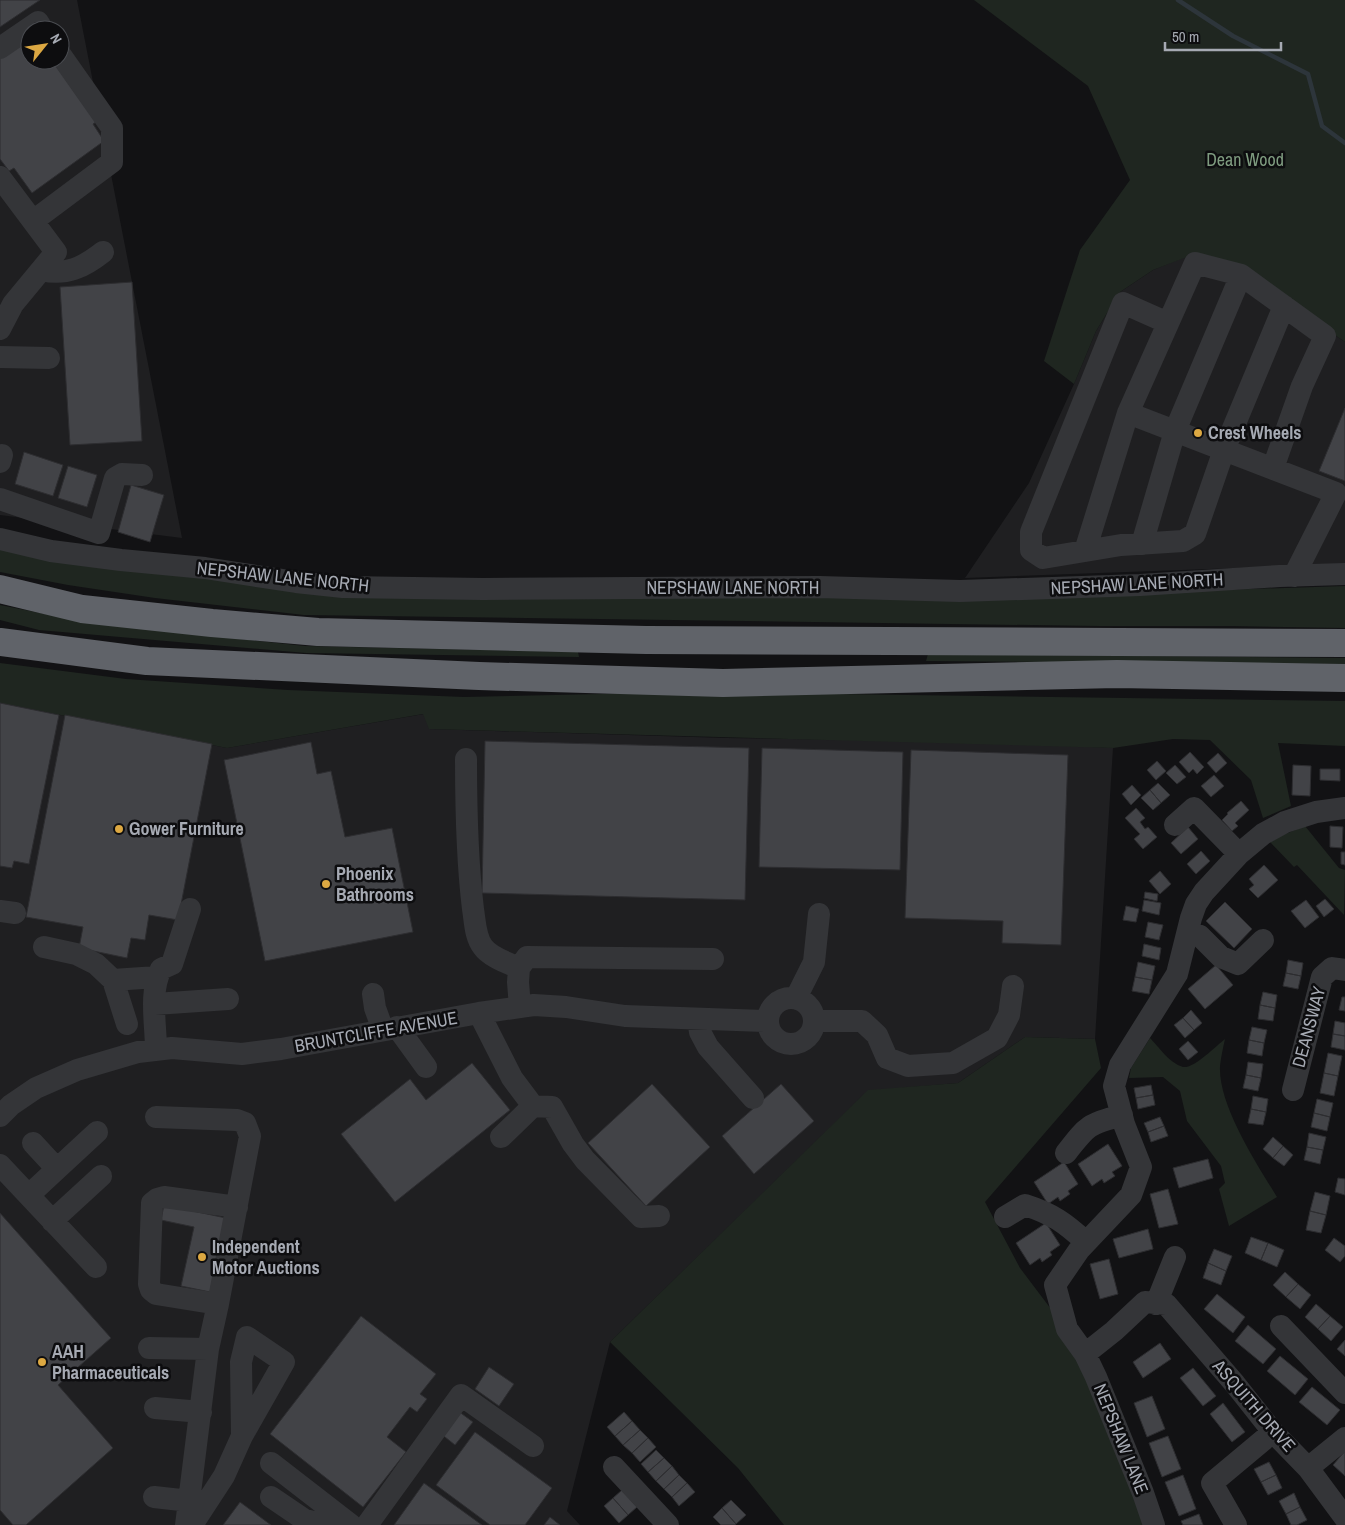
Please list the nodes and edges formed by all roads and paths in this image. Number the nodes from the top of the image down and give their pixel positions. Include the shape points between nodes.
1 (20, 34) edge
2 (0, 48) edge
3 (70, 68) edge
4 (0, 177) edge
5 (33, 222) junction
6 (103, 252) dead end
7 (42, 270) junction
8 (1242, 275) junction
9 (6, 300) edge
10 (1284, 306) junction
11 (1168, 323) junction
12 (0, 328) edge
13 (0, 357) edge
14 (49, 358) dead end
15 (1128, 413) junction
16 (1175, 431) junction
17 (1224, 450) junction
18 (1273, 468) junction
19 (142, 475) dead end
20 (0, 499) edge
21 (99, 533) junction
22 (0, 539) edge
23 (1142, 544) junction
24 (1085, 551) junction
25 (92, 556) junction
26 (1345, 574) edge
27 (1294, 576) junction
28 (0, 589) edge
29 (0, 642) edge
30 (1345, 643) edge
31 (1345, 678) edge
32 (466, 759) dead end
33 (1345, 808) edge
34 (1176, 825) dead end
35 (1239, 854) junction
36 (190, 909) dead end
37 (819, 914) dead end
38 (1188, 931) junction
39 (1263, 940) dead end
40 (44, 947) dead end
41 (713, 959) dead end
42 (1336, 965) edge
43 (519, 968) junction
44 (157, 977) junction
45 (113, 980) junction
46 (1013, 986) dead end
47 (373, 994) dead end
48 (796, 998) junction
49 (228, 999) dead end
50 (155, 1004) junction
51 (520, 1007) junction
52 (479, 1013) junction
53 (698, 1019) junction
54 (767, 1021) junction
55 (814, 1021) junction
56 (127, 1024) dead end
57 (390, 1028) junction
58 (156, 1050) junction
59 (426, 1068) dead end
60 (1293, 1090) dead end
61 (753, 1098) dead end
62 (4, 1104) edge
63 (533, 1106) junction
64 (1122, 1115) junction
65 (156, 1118) dead end
66 (97, 1132) dead end
67 (501, 1137) dead end
68 (33, 1143) dead end
69 (1066, 1152) dead end
70 (2, 1169) edge
71 (57, 1169) junction
72 (101, 1176) dead end
73 (29, 1195) junction
74 (237, 1207) junction
75 (659, 1216) dead end
76 (1005, 1217) dead end
77 (52, 1221) junction
78 (1086, 1242) junction
79 (1175, 1257) dead end
80 (96, 1267) dead end
81 (218, 1304) junction
82 (1156, 1304) junction
83 (1281, 1326) dead end
84 (149, 1348) dead end
85 (208, 1349) junction
86 (1085, 1354) junction
87 (1345, 1393) edge
88 (155, 1408) dead end
89 (201, 1412) junction
90 (1273, 1432) junction
91 (242, 1436) dead end
92 (1345, 1438) edge
93 (533, 1446) dead end
94 (271, 1463) dead end
95 (614, 1467) dead end
96 (1308, 1468) junction
97 (154, 1497) dead end
98 (271, 1497) dead end
99 (190, 1500) junction
100 (1345, 1518) edge
101 (663, 1523) edge
102 (186, 1525) edge
103 (192, 1525) edge
104 (325, 1525) edge
105 (351, 1525) edge
106 (367, 1525) edge
107 (1154, 1525) edge
108 (1236, 1525) edge

1 - 2 street
3 - 5 street via 112,128 112,162
4 - 5 street
5 - 7 street via 56,252
6 - 7 street via 88,264 72,269 55,273
7 - 9 street
8 - 10 street
8 - 11 street via 1195,263
8 - 16 street
9 - 12 street
10 - 17 street
10 - 18 street via 1326,336 1302,386
11 - 15 street
11 - 24 street via 1123,303 1031,532 1030,550 1043,558
13 - 14 street
15 - 16 street
15 - 24 street
16 - 17 street
16 - 23 street
17 - 18 street
17 - 23 street via 1195,534 1183,541
18 - 27 street via 1336,493
19 - 21 street via 122,474 115,478
20 - 21 street
21 - 25 street
22 - 25 street, NEPSHAW LANE NORTH via 51,551
23 - 24 street
25 - 27 street, NEPSHAW LANE NORTH via 343,586 483,589 819,587 960,591
26 - 27 street, NEPSHAW LANE NORTH
28 - 30 highway via 82,608 318,632 646,640
29 - 31 highway via 147,661 480,676 723,682 1118,674
32 - 43 street via 471,892 476,932 483,947
33 - 35 street, NEPSHAW LANE via 1316,812 1285,822
34 - 35 street via 1194,808
35 - 38 street, NEPSHAW LANE via 1196,904
36 - 44 street via 172,964 161,969
37 - 48 street via 814,962
38 - 39 street via 1200,936 1221,957 1238,964
38 - 64 street, NEPSHAW LANE via 1177,974 1120,1065 1114,1086
40 - 45 street via 76,954 96,964
41 - 43 street via 527,958
42 - 60 street, DEANSWAY via 1322,977
43 - 51 street
44 - 45 street
44 - 50 street
45 - 56 street
46 - 55 street via 1009,1015 997,1038 953,1063 908,1066 887,1058 878,1035 862,1021
47 - 57 street via 375,1008
48 - 54 street via 782,999 774,1004
48 - 55 street via 808,1004
49 - 50 street
50 - 58 street
51 - 52 street, BRUNTCLIFFE AVENUE
51 - 53 street, BRUNTCLIFFE AVENUE
52 - 57 street, BRUNTCLIFFE AVENUE
52 - 63 street via 512,1078
53 - 54 street, BRUNTCLIFFE AVENUE
53 - 61 street via 708,1048
54 - 55 street via 774,1038 791,1045 808,1038
57 - 58 street, BRUNTCLIFFE AVENUE via 242,1054 172,1048
57 - 59 street
58 - 62 street, BRUNTCLIFFE AVENUE via 138,1052 78,1070
63 - 67 street
63 - 75 street via 552,1107 585,1160 641,1217
64 - 69 street via 1097,1121 1085,1128
64 - 78 street, NEPSHAW LANE via 1141,1167 1131,1195
65 - 74 street via 245,1123 250,1136
66 - 71 street
68 - 71 street
70 - 73 street
71 - 73 street
72 - 77 street
73 - 77 street
74 - 81 street
74 - 81 street via 164,1197 152,1203 150,1290 156,1294
76 - 78 street via 1025,1205 1062,1221
77 - 80 street
78 - 86 street, NEPSHAW LANE via 1056,1285 1067,1329
79 - 82 street
81 - 85 street
82 - 86 street via 1145,1302
82 - 90 street, ASQUITH DRIVE via 1166,1304
83 - 87 street
84 - 85 street
85 - 89 street
86 - 107 street, NEPSHAW LANE
88 - 89 street
89 - 99 street
90 - 96 street, ASQUITH DRIVE
90 - 108 street via 1212,1483
91 - 103 street via 224,1476
92 - 96 street
93 - 106 street via 462,1395
94 - 105 street
95 - 101 street
96 - 100 street, ASQUITH DRIVE
97 - 99 street
98 - 104 street via 305,1520
99 - 102 street

